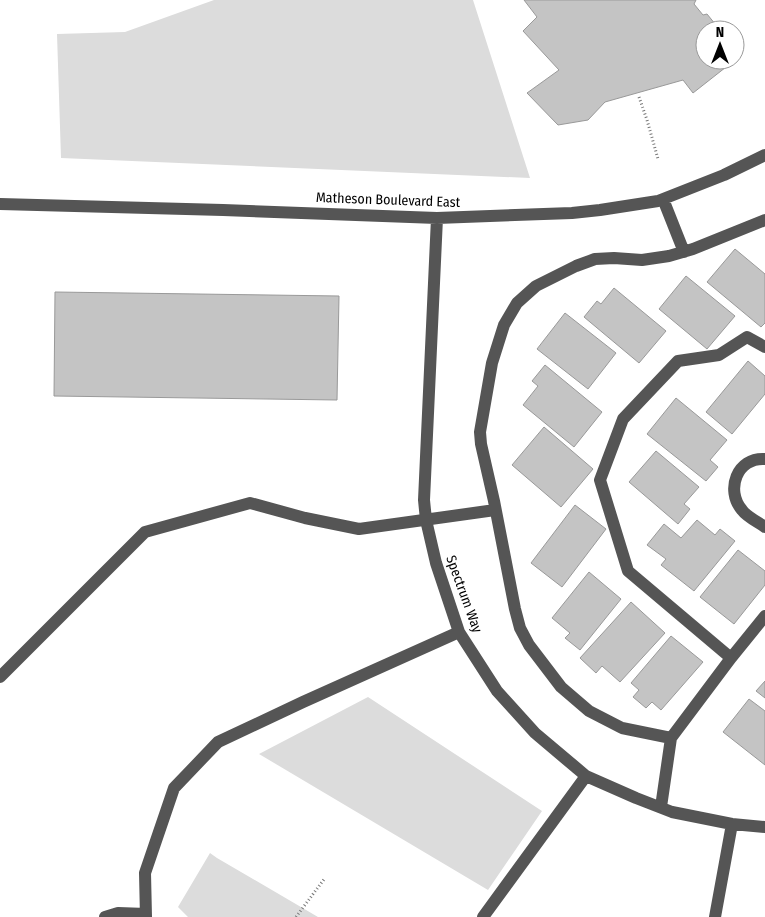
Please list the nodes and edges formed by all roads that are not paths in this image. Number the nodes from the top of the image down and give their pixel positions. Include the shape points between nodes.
1 (765, 155) edge
2 (663, 199) junction
3 (0, 204) edge
4 (436, 218) junction
5 (765, 220) edge
6 (684, 252) junction
7 (765, 347) edge
8 (765, 459) edge
9 (495, 510) junction
10 (426, 520) junction
11 (765, 527) edge
12 (765, 616) edge
13 (459, 632) junction
14 (731, 658) junction
15 (0, 677) edge
16 (672, 738) junction
17 (586, 776) junction
18 (661, 807) junction
19 (732, 824) junction
20 (765, 827) edge
21 (146, 916) edge
22 (105, 917) edge
23 (482, 917) edge
24 (715, 917) edge

1 - 2 street, Matheson Boulevard East via 724,176
2 - 4 street, Matheson Boulevard East via 572,213
2 - 6 street
3 - 4 street, Matheson Boulevard East
4 - 10 street, Spectrum Way via 424,500
5 - 6 street
6 - 9 street via 642,260 595,259 536,286 516,303 504,325 492,363 480,432
7 - 14 street via 747,337 719,355 678,362 623,419 600,480 628,571
8 - 11 street via 744,465 734,480 736,501 742,511
9 - 10 street
9 - 16 street via 520,628 561,687 589,711 622,728
10 - 13 street, Spectrum Way via 436,563
10 - 15 street via 359,529 250,503 145,532
12 - 14 street
13 - 17 street, Spectrum Way via 497,691 535,733
13 - 21 street via 218,742 174,788 145,873
14 - 16 street
16 - 18 street
17 - 18 street, Spectrum Way
17 - 23 street
18 - 19 street, Spectrum Way
19 - 20 street, Spectrum Way
19 - 24 street
21 - 22 street via 118,913

